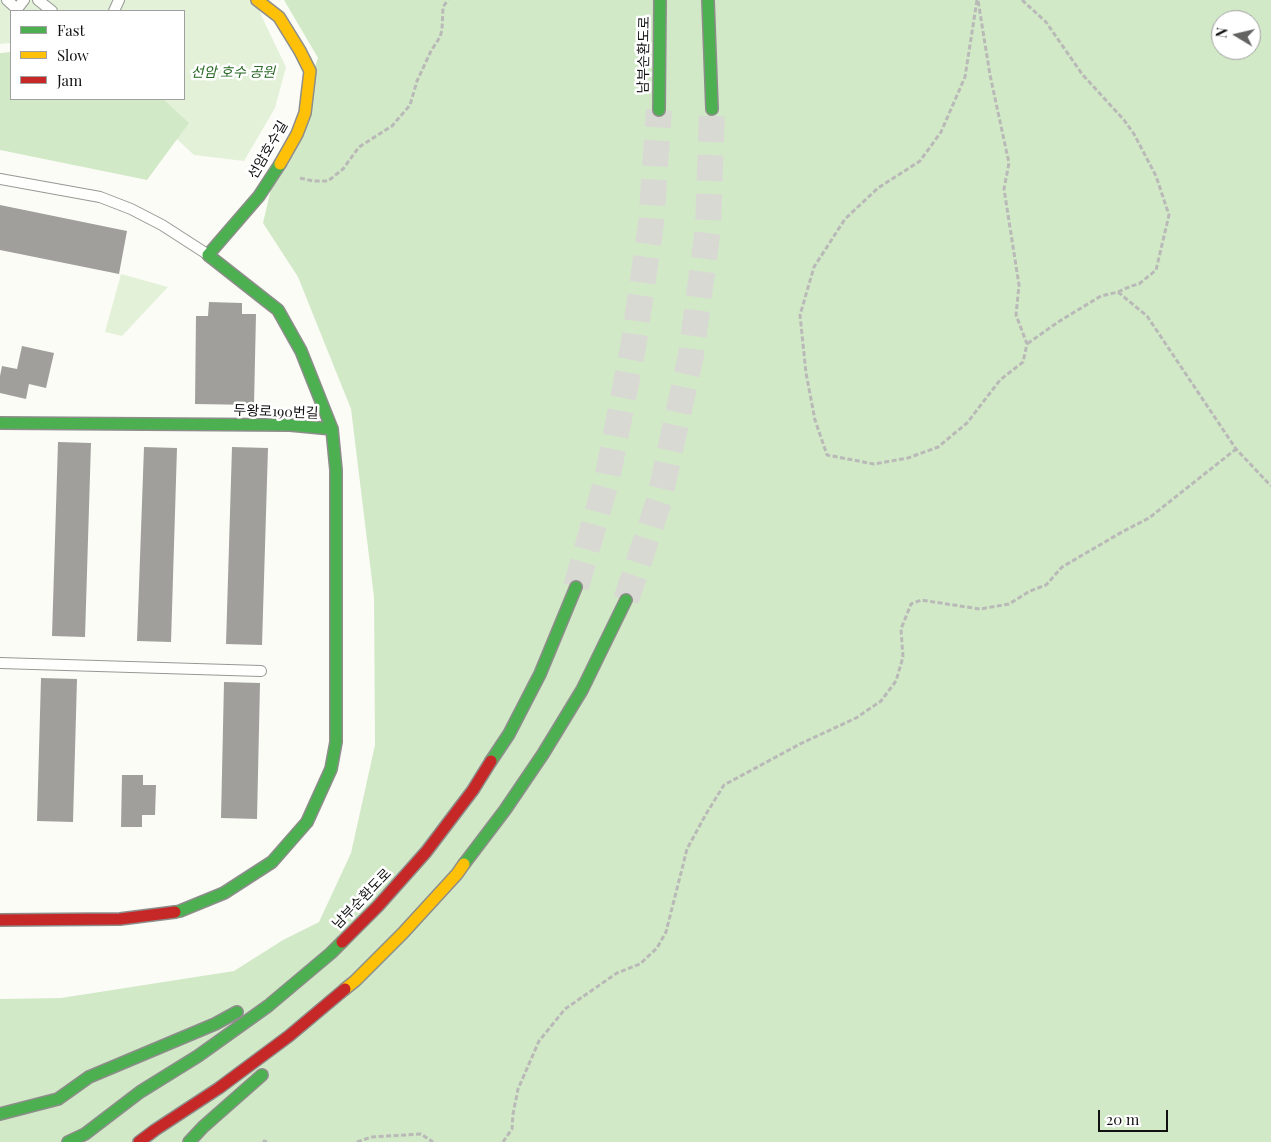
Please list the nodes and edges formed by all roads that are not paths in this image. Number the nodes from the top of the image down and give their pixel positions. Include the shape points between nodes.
1 (7, 0) edge
2 (24, 0) edge
3 (38, 0) edge
4 (257, 0) edge
5 (660, 0) edge
6 (708, 0) edge
7 (51, 10) edge
8 (712, 109) tunnel mouth
9 (659, 110) tunnel mouth
10 (0, 178) edge
11 (208, 255) junction
12 (0, 424) edge
13 (332, 429) junction
14 (576, 587) tunnel mouth
15 (626, 600) tunnel mouth
16 (0, 664) edge
17 (261, 671) dead end
18 (0, 920) edge
19 (403, 933) junction
20 (331, 953) junction
21 (294, 1046) dead end
22 (273, 1066) dead end
23 (0, 1114) edge
24 (68, 1142) edge
25 (139, 1142) edge
26 (189, 1142) edge

1 - 2 lane via 17,9
3 - 7 lane
4 - 11 main road, 선암호수길 via 279,16 310,71 305,113 297,134 259,196
5 - 9 main road, 남부순환도로
6 - 8 main road
10 - 11 lane via 100,197 131,209
11 - 13 main road, 두왕로190번길 via 278,310 301,351
12 - 13 main road, 두왕로190번길 via 290,425
13 - 18 main road via 336,470 336,742 330,769 307,822 272,862 224,893 180,911 120,919
14 - 20 main road, 남부순환도로 via 540,674 509,734 473,790 426,852
15 - 19 main road via 582,690 543,754 457,874
16 - 17 lane
19 - 21 main road via 351,991
19 - 25 main road via 355,981 289,1036
20 - 23 main road via 290,982 215,1024 89,1077 58,1099
20 - 24 main road, 남부순환도로 via 268,1006 140,1092 85,1134
22 - 26 main road

